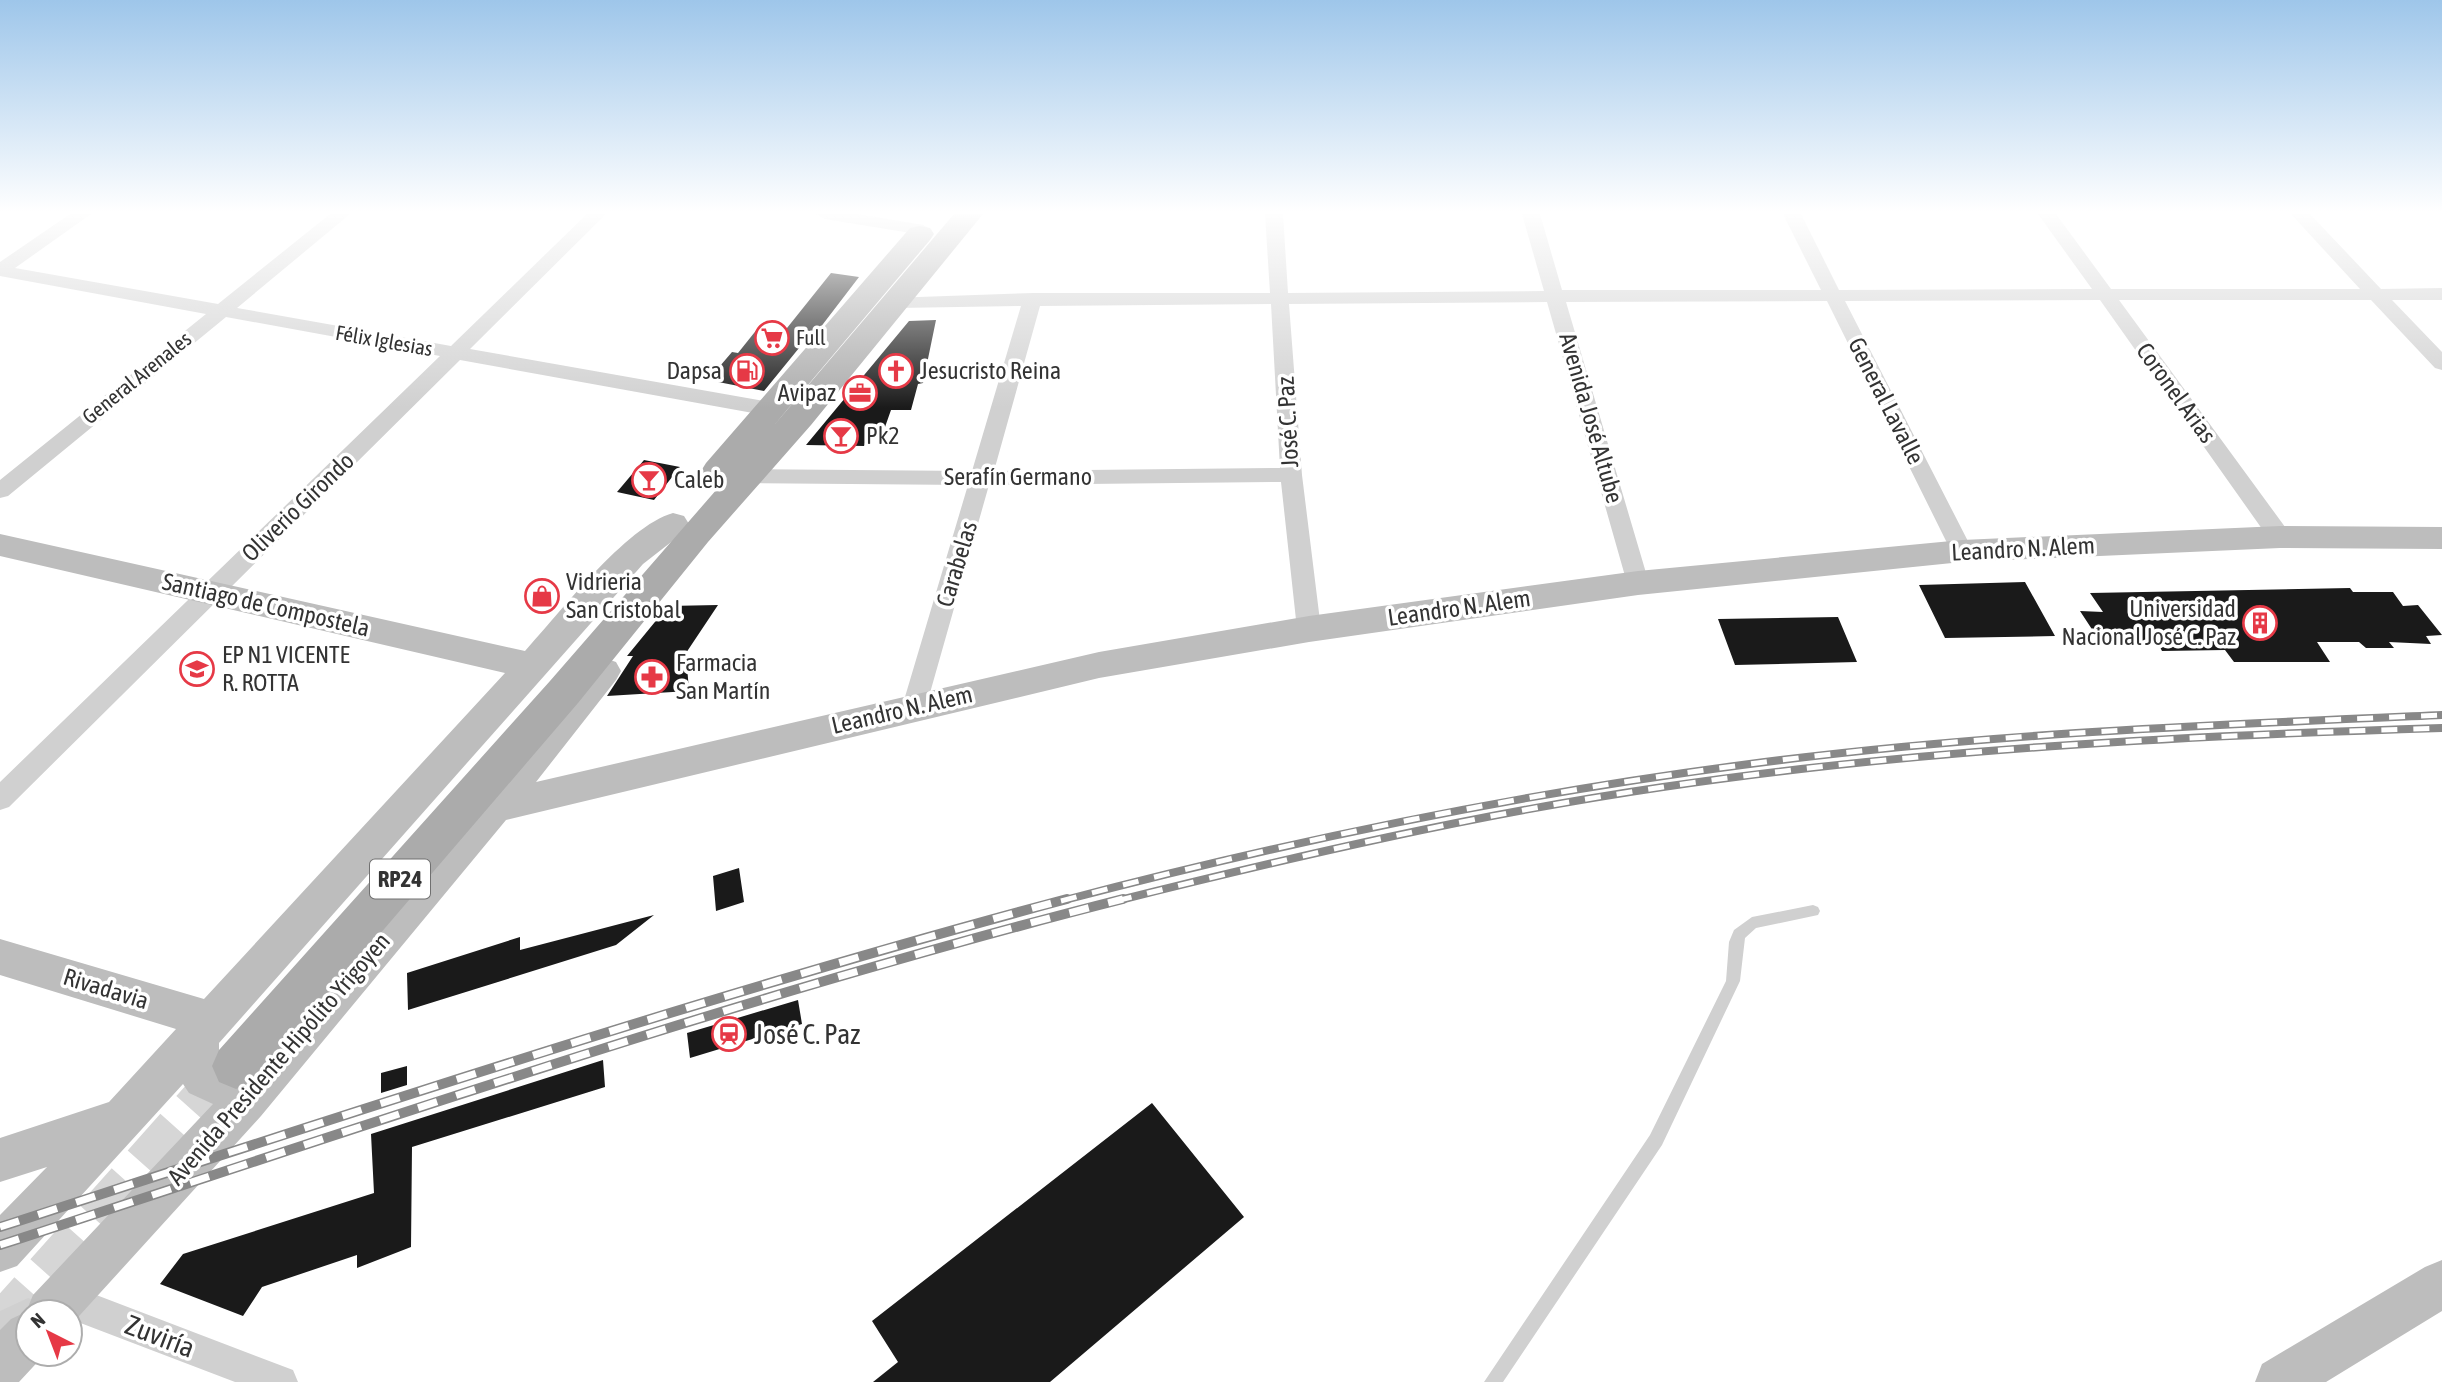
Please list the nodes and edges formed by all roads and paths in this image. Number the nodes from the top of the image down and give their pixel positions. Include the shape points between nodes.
1 (41, 278) edge
2 (260, 278) edge
3 (531, 278) edge
4 (881, 278) edge
5 (916, 278) edge
6 (1279, 278) edge
7 (1551, 278) edge
8 (1824, 278) edge
9 (2093, 278) edge
10 (2361, 278) edge
11 (2105, 295) junction
12 (2377, 295) junction
13 (2442, 295) edge
14 (1556, 296) junction
15 (1833, 296) junction
16 (1281, 297) junction
17 (1033, 299) junction
18 (897, 302) junction
19 (219, 311) junction
20 (454, 354) junction
21 (2442, 365) edge
22 (769, 409) junction
23 (1291, 475) junction
24 (746, 476) junction
25 (983, 478) junction
26 (0, 491) edge
27 (685, 529) junction
28 (2280, 537) junction
29 (2442, 538) edge
30 (0, 545) edge
31 (1962, 551) junction
32 (1638, 583) junction
33 (211, 593) junction
34 (1309, 629) junction
35 (532, 666) junction
36 (914, 707) junction
37 (0, 799) edge
38 (494, 807) junction
39 (1813, 911) dead end
40 (0, 957) edge
41 (226, 1051) junction
42 (124, 1118) junction
43 (0, 1160) edge
44 (0, 1249) edge
45 (2442, 1284) edge
46 (61, 1298) edge
47 (84, 1325) edge
48 (14, 1350) edge
49 (0, 1366) edge
50 (281, 1382) edge
51 (1493, 1382) edge
52 (2280, 1382) edge

1 - 19 street, Félix Iglesias
2 - 19 street, General Arenales
3 - 20 street, Oliverio Girondo
4 - 22 main road, Avenida Presidente Hipólito Yrigoyen / RP24
5 - 18 main road, Avenida Presidente Hipólito Yrigoyen / RP24
6 - 16 street, José C. Paz
7 - 14 street, Avenida José Altube
8 - 15 street, General Lavalle
9 - 11 street, Coronel Arias
10 - 12 street
11 - 12 street
11 - 15 street
11 - 28 street, Coronel Arias
12 - 13 street
12 - 21 street
14 - 15 street
14 - 16 street
14 - 32 street, Avenida José Altube
15 - 31 street, General Lavalle
16 - 17 street
16 - 23 street, José C. Paz
17 - 18 street
17 - 25 street, Carabelas
18 - 24 main road, Avenida Presidente Hipólito Yrigoyen / RP24
19 - 20 street, Félix Iglesias
19 - 26 street, General Arenales
20 - 22 street, Félix Iglesias
20 - 33 street, Oliverio Girondo
22 - 27 main road, Avenida Presidente Hipólito Yrigoyen / RP24
23 - 25 street, Serafín Germano
23 - 34 street, José C. Paz
24 - 25 street, Serafín Germano
24 - 27 main road, Avenida Presidente Hipólito Yrigoyen / RP24
25 - 36 street, Carabelas
27 - 35 street, Avenida Presidente Hipólito Yrigoyen via 632,556
27 - 38 street, Avenida Presidente Hipólito Yrigoyen via 699,551
27 - 41 main road, Avenida Presidente Hipólito Yrigoyen / RP24 via 564,692
28 - 29 street, Leandro N. Alem
28 - 31 street, Leandro N. Alem
30 - 33 street, Santiago de Compostela
31 - 32 street, Leandro N. Alem
32 - 34 street, Leandro N. Alem
33 - 35 street, Santiago de Compostela
33 - 37 street, Oliverio Girondo
34 - 36 street, Leandro N. Alem via 1099,665
35 - 41 street, Avenida Presidente Hipólito Yrigoyen
36 - 38 street, Leandro N. Alem
38 - 41 street, Avenida Presidente Hipólito Yrigoyen
39 - 51 lane via 1752,923 1739,934 1733,981 1656,1140
40 - 41 street, Rivadavia
41 - 42 street, Avenida Presidente Hipólito Yrigoyen
41 - 46 street, Avenida Presidente Hipólito Yrigoyen via 220,1131
42 - 43 street
42 - 44 street, Avenida Presidente Hipólito Yrigoyen
45 - 52 street
47 - 50 street, Zuviría
48 - 49 street, Avenida Presidente Hipólito Yrigoyen

